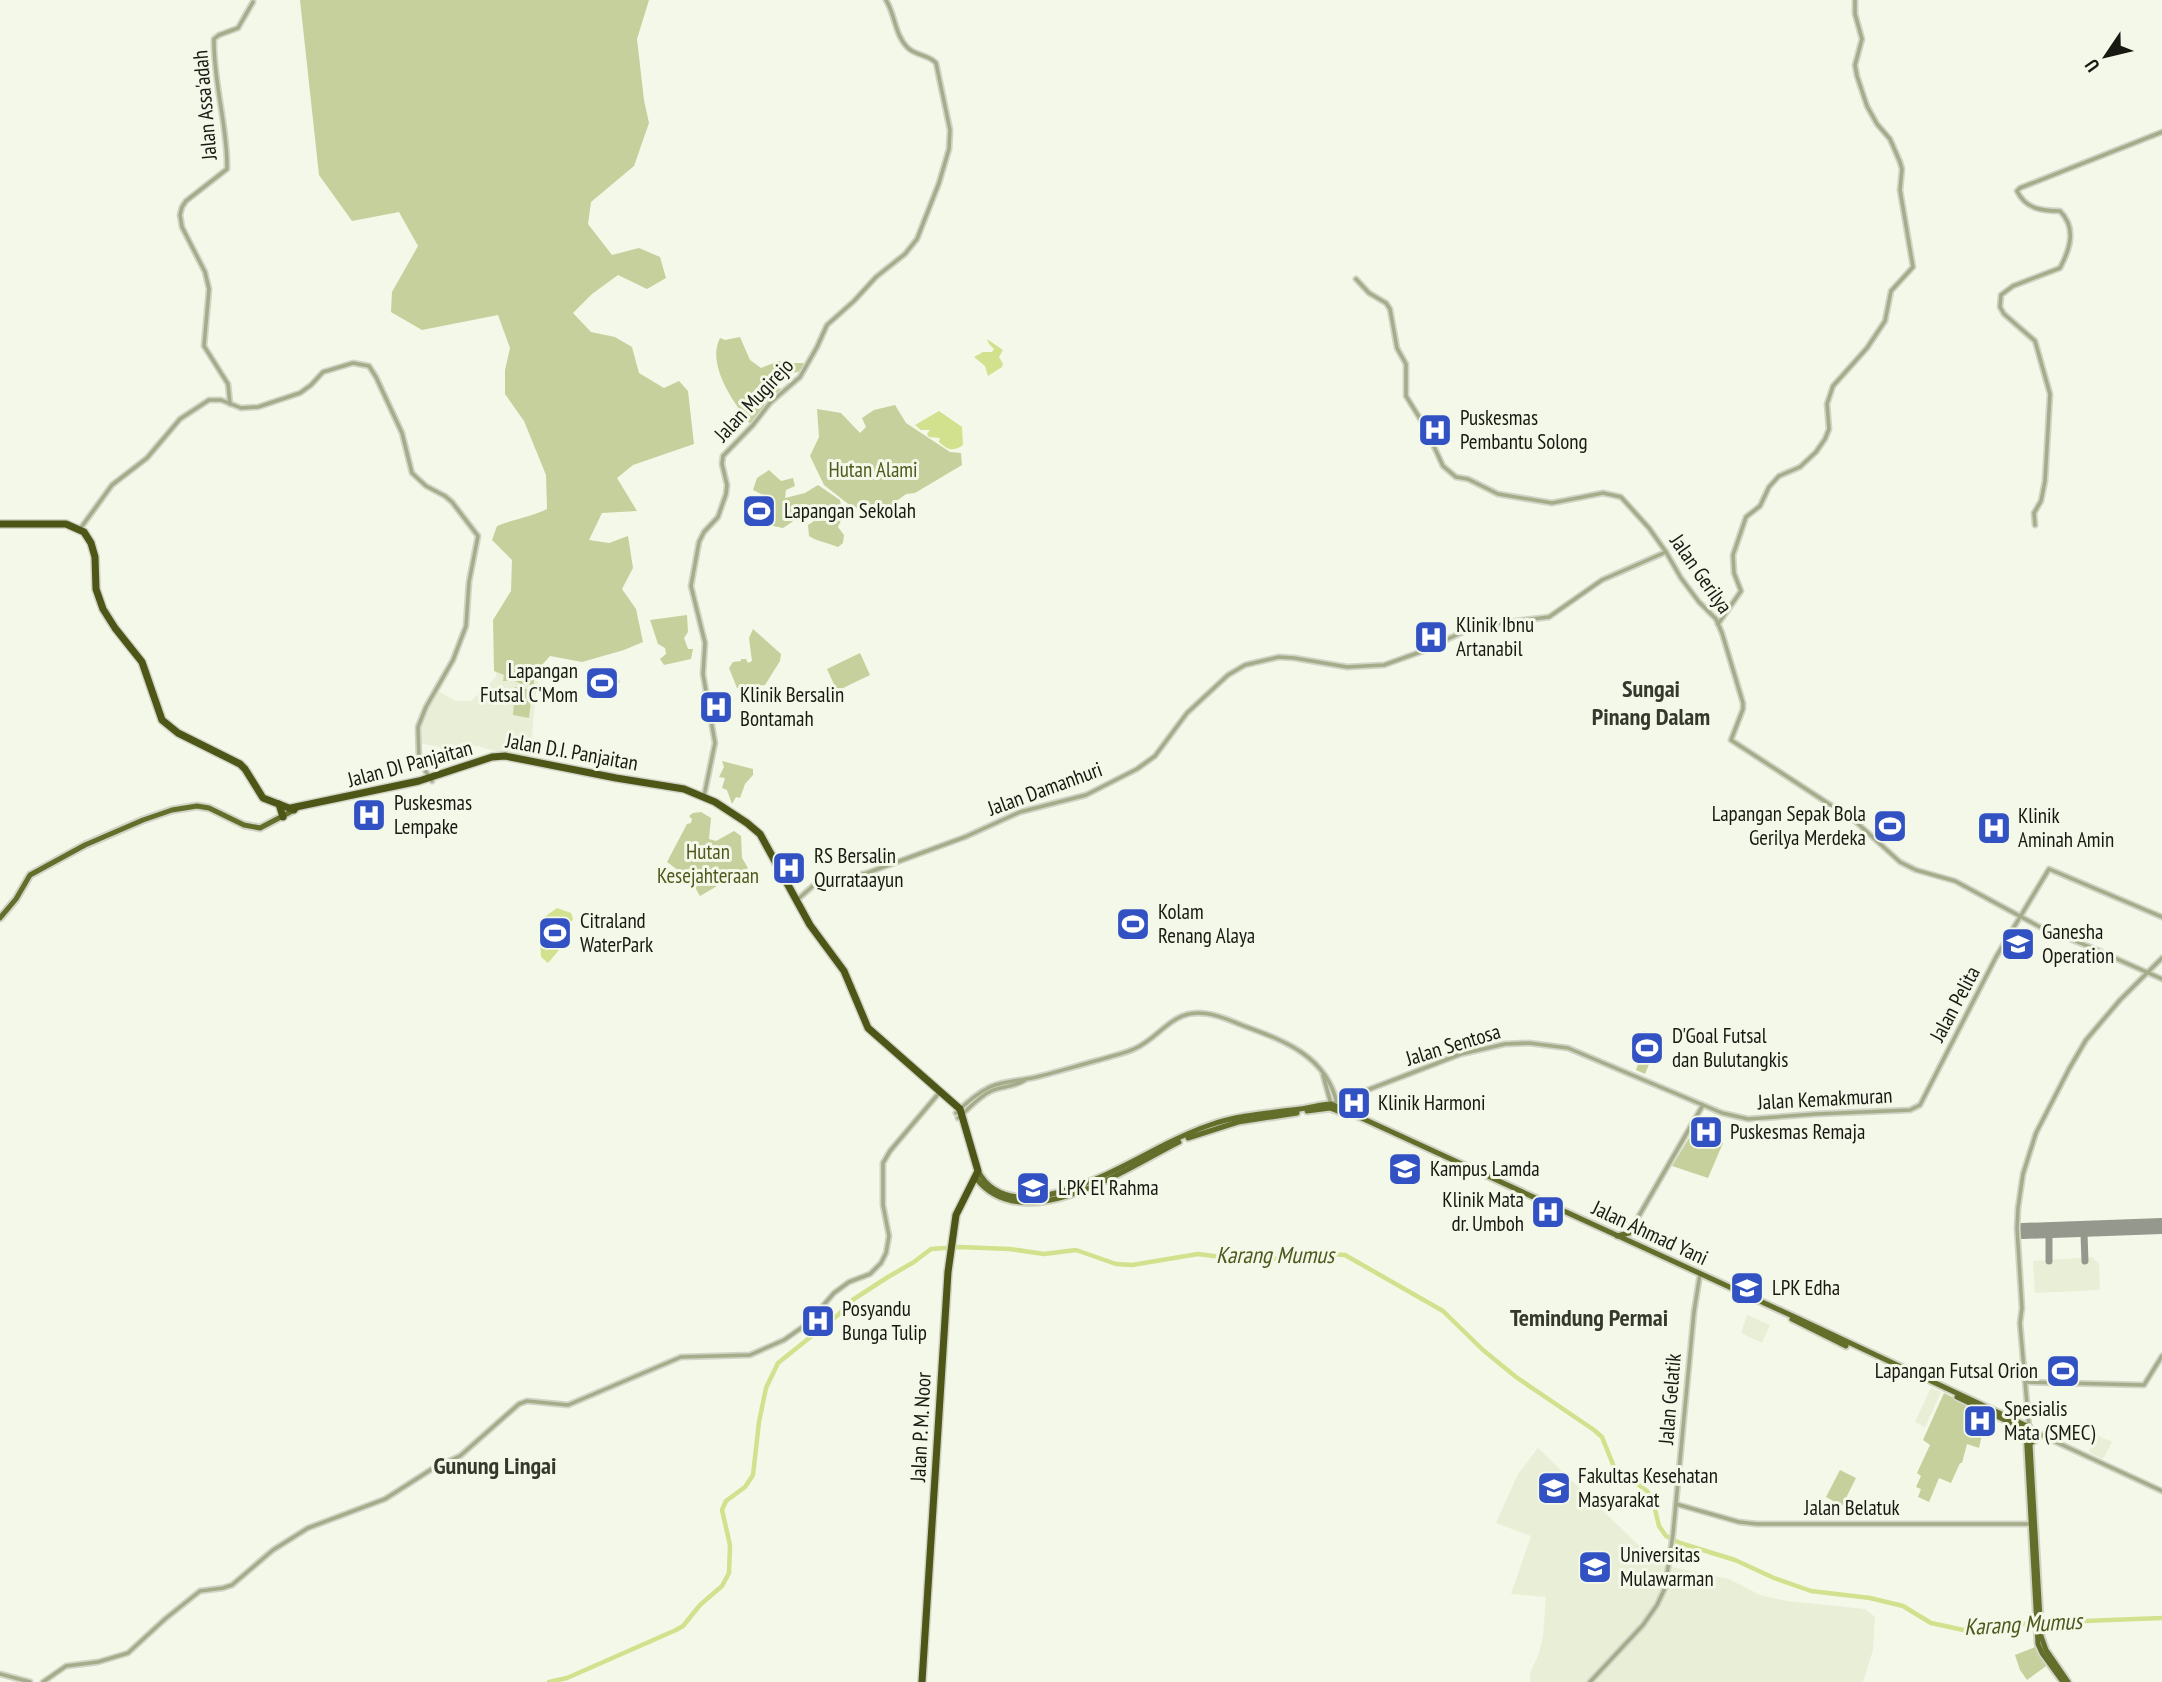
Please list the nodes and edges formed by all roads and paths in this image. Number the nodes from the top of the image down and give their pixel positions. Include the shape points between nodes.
1 (886, 0) edge
2 (1855, 0) edge
3 (253, 2) dead end
4 (2162, 132) edge
5 (1356, 279) dead end
6 (230, 404) junction
7 (0, 524) edge
8 (2035, 525) dead end
9 (80, 528) junction
10 (1666, 552) junction
11 (1718, 624) junction
12 (431, 780) junction
13 (704, 798) junction
14 (289, 807) junction
15 (283, 817) junction
16 (795, 902) junction
17 (2019, 917) junction
18 (2162, 917) edge
19 (0, 918) edge
20 (2162, 958) edge
21 (2148, 973) junction
22 (843, 974) junction
23 (2162, 979) edge
24 (939, 1093) junction
25 (1351, 1096) junction
26 (1703, 1105) junction
27 (1920, 1106) joint
28 (1338, 1107) junction
29 (959, 1114) junction
30 (976, 1174) junction
31 (1629, 1233) junction
32 (1617, 1236) junction
33 (1624, 1241) junction
34 (1700, 1275) junction
35 (2162, 1356) edge
36 (2027, 1382) junction
37 (2028, 1428) junction
38 (2041, 1435) junction
39 (2031, 1443) junction
40 (2162, 1491) edge
41 (2032, 1498) junction
42 (1675, 1504) junction
43 (2031, 1524) junction
44 (2038, 1617) junction
45 (0, 1674) edge
46 (30, 1682) edge
47 (43, 1682) edge
48 (922, 1682) edge
49 (1590, 1682) edge
50 (2066, 1682) edge

1 - 13 street, Jalan Mugirejo via 906,46 936,63 950,130 949,149 914,245 827,325 800,377 722,457 726,496 718,517 701,537 691,586 705,643 703,674 715,741
2 - 11 street via 1862,38 1857,76 1867,106 1900,162 1901,201 1914,265 1891,291 1885,321 1831,390 1825,439 1800,467 1779,476 1759,508 1746,517 1732,557 1741,591
3 - 6 street, Jalan Assa'adah via 239,29 214,41 227,169 186,201 180,213 209,289 204,346 228,384
4 - 8 street via 2017,191 2026,204 2041,211 2060,211 2070,227 2070,244 2060,268 2012,286 2001,295 2004,314 2035,341 2050,394 2045,481 2034,513
5 - 10 street, Jalan Gerilya via 1390,309 1397,348 1406,364 1408,400 1447,471 1497,494 1550,502 1604,493 1617,496
6 - 9 street via 209,400 180,419 156,450 111,486
6 - 12 street via 258,407 300,393 322,372 355,362 369,366 402,433 412,473 452,502 478,534 466,626 418,727 419,761
7 - 9 highway
9 - 14 highway via 95,557 96,589 103,609 142,663 162,720 240,764 260,795
10 - 11 street, Jalan Gerilya
10 - 16 street, Jalan Damanhuri via 1602,580 1549,617 1475,626 1384,665 1354,668 1279,657 1245,665 1187,713 1161,748 1137,769 1086,795 1020,812 867,873 813,886
11 - 17 street, Jalan Gerilya via 1743,703 1731,740 1869,831 1900,862 1967,887
12 - 13 highway, Jalan DI Panjaitan via 503,758
12 - 13 highway, Jalan D.I. Panjaitan via 505,755 684,789
12 - 14 highway, Jalan DI Panjaitan
13 - 16 highway via 758,838
14 - 15 highway
14 - 15 main road
15 - 19 main road via 254,828 209,808 172,810 85,845 30,875
16 - 22 highway
17 - 18 street, Jalan Pelita via 2050,868
17 - 21 street
17 - 27 street, Jalan Pelita
20 - 21 street
21 - 23 street
21 - 36 street via 2092,1033 2068,1069 2034,1138 2023,1174 2017,1216
22 - 24 highway via 867,1034
22 - 29 highway via 869,1028
24 - 29 highway
24 - 47 street via 883,1163 882,1199 889,1234 886,1253 875,1271 834,1293 807,1324 750,1355 681,1357 568,1405 519,1404 460,1456 385,1499 308,1528 232,1584 200,1591 128,1653 66,1666
25 - 26 street, Jalan Sentosa via 1471,1052 1529,1043 1568,1048
25 - 28 street, Jalan Sentosa
25 - 28 main road
26 - 27 street, Jalan Kemakmuran via 1748,1119
26 - 31 street
28 - 29 street via 1323,1073 1282,1040 1196,1013 1174,1019 1148,1042 1128,1052 1000,1086
28 - 30 main road via 1222,1121 1112,1179 1047,1200 1024,1202 1004,1197 987,1189
28 - 32 main road, Jalan Ahmad Yani
28 - 33 main road, Jalan Ahmad Yani
29 - 30 highway
30 - 48 highway, Jalan P. M. Noor via 956,1215 948,1272
31 - 32 main road
31 - 33 street
32 - 33 main road, Jalan Ahmad Yani
33 - 34 main road, Jalan Ahmad Yani
34 - 37 main road, Jalan Ahmad Yani
34 - 42 street, Jalan Gelatik
35 - 36 street via 2144,1385
36 - 37 street
37 - 38 street
37 - 39 main road
37 - 41 main road
38 - 39 main road
38 - 40 street
39 - 41 main road
41 - 43 main road
41 - 44 main road
42 - 43 street, Jalan Belatuk via 1757,1524
42 - 49 street, Jalan Gelatik via 1663,1594 1643,1625
43 - 44 main road
44 - 50 main road via 2047,1657
45 - 46 street

